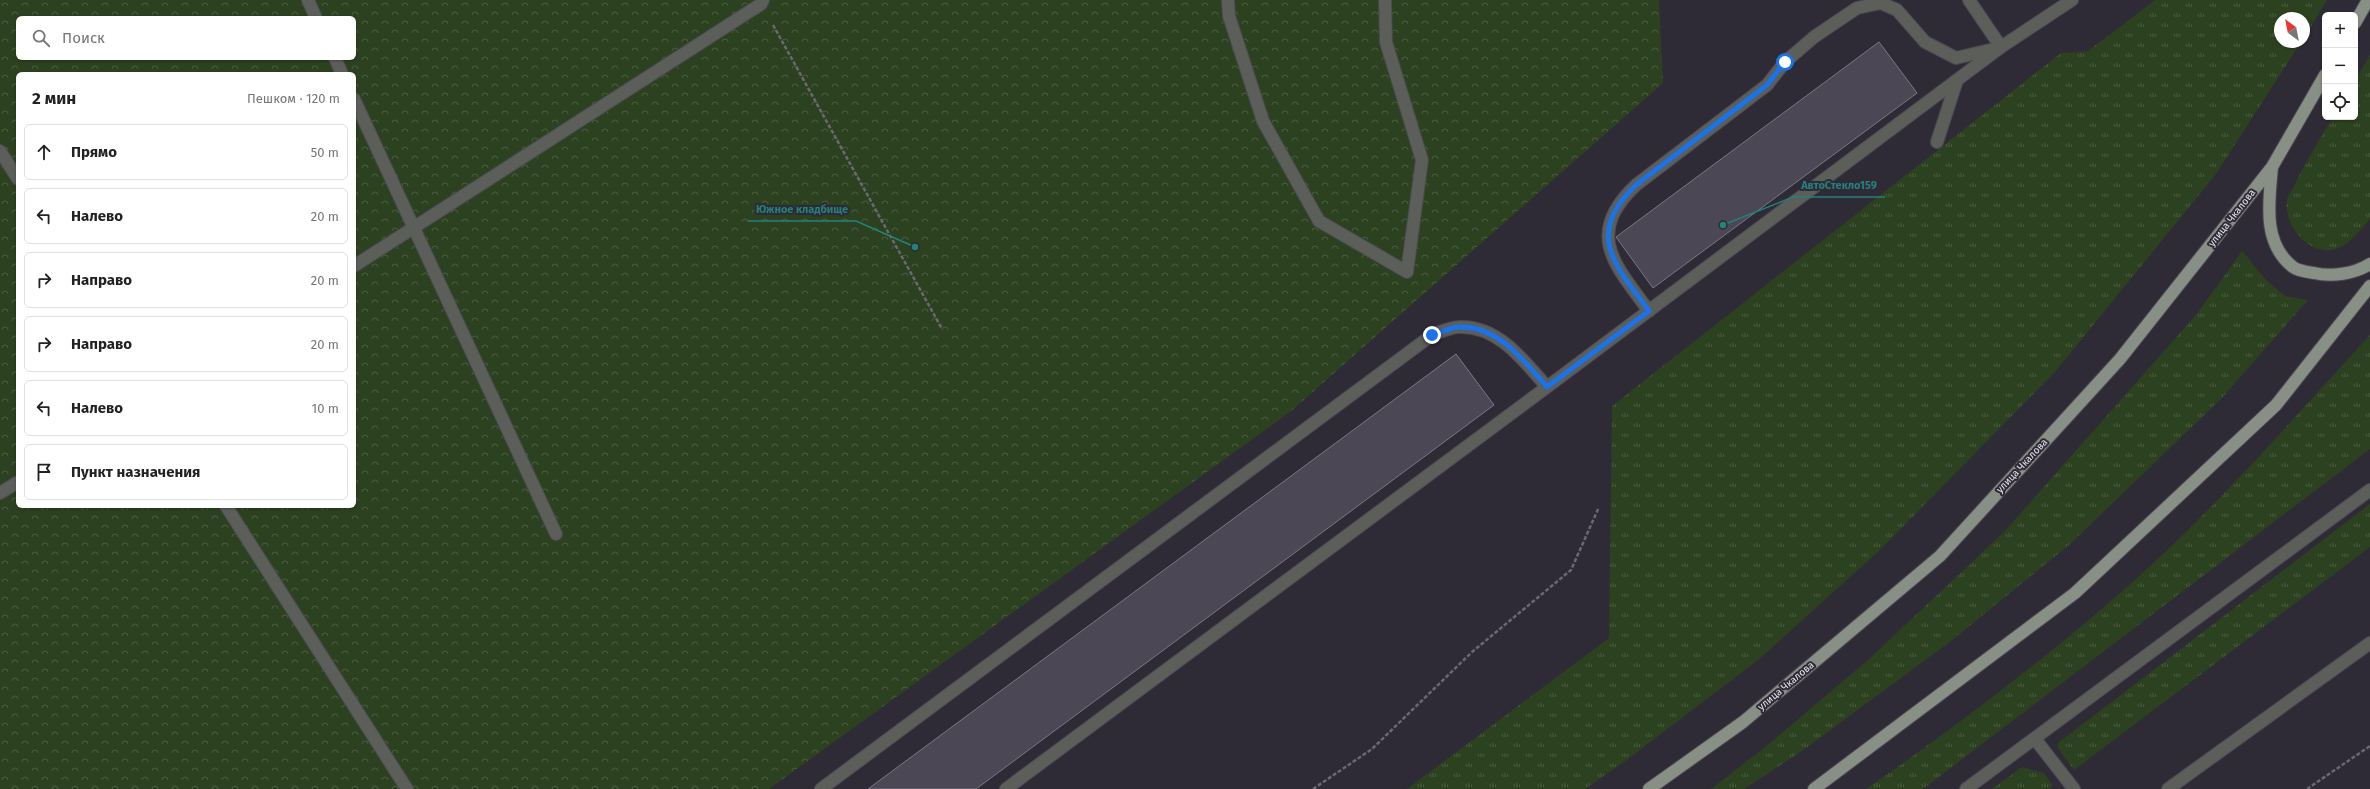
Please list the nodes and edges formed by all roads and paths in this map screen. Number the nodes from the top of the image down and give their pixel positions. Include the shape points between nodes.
1 (308, 0) edge
2 (1228, 0) edge
3 (1385, 0) edge
4 (1969, 0) edge
5 (2072, 0) edge
6 (2368, 0) edge
7 (762, 2) edge
8 (315, 16) edge
9 (2358, 18) edge
10 (2001, 47) junction
11 (336, 60) edge
12 (341, 72) edge
13 (1957, 80) junction
14 (2322, 80) edge
15 (356, 104) edge
16 (1937, 142) dead end
17 (0, 151) edge
18 (2272, 167) junction
19 (16, 176) edge
20 (413, 228) junction
21 (2370, 264) edge
22 (356, 265) edge
23 (2370, 286) edge
24 (1649, 311) junction
25 (942, 329) dead end
26 (1547, 387) junction
27 (16, 483) edge
28 (2370, 490) edge
29 (0, 493) edge
30 (1599, 507) dead end
31 (227, 508) edge
32 (556, 534) dead end
33 (2370, 643) edge
34 (2035, 739) junction
35 (2370, 746) edge
36 (407, 789) edge
37 (821, 789) edge
38 (1006, 789) edge
39 (1313, 789) edge
40 (1649, 789) edge
41 (1814, 789) edge
42 (1966, 789) edge
43 (2074, 789) edge
44 (2168, 789) edge
45 (2308, 789) edge

1 - 8 street
2 - 3 street via 1229,16 1263,121 1319,221 1407,272 1422,160 1386,42
4 - 10 street
5 - 10 street
6 - 9 main road
7 - 20 street
7 - 25 path
10 - 13 street
10 - 24 street via 1956,58 1925,42 1897,10 1881,3 1857,8 1814,37 1785,62 1767,85 1621,199 1611,218 1607,238 1611,255
11 - 12 street
13 - 16 street
13 - 24 street
14 - 18 main road, улица Чкалова
15 - 20 street
17 - 19 street
18 - 21 main road via 2268,216 2274,245 2294,268 2328,276
18 - 40 main road, улица Чкалова via 2120,359 1940,556 1743,722
20 - 22 street
20 - 32 street
23 - 41 main road via 2276,405 2075,594
24 - 26 street
26 - 37 street via 1514,349 1486,330 1458,327 1432,335
26 - 38 street
27 - 29 street
28 - 34 street
30 - 39 path via 1571,570 1472,652 1372,749
31 - 36 street
33 - 44 street
34 - 42 street
34 - 43 street
35 - 45 path

